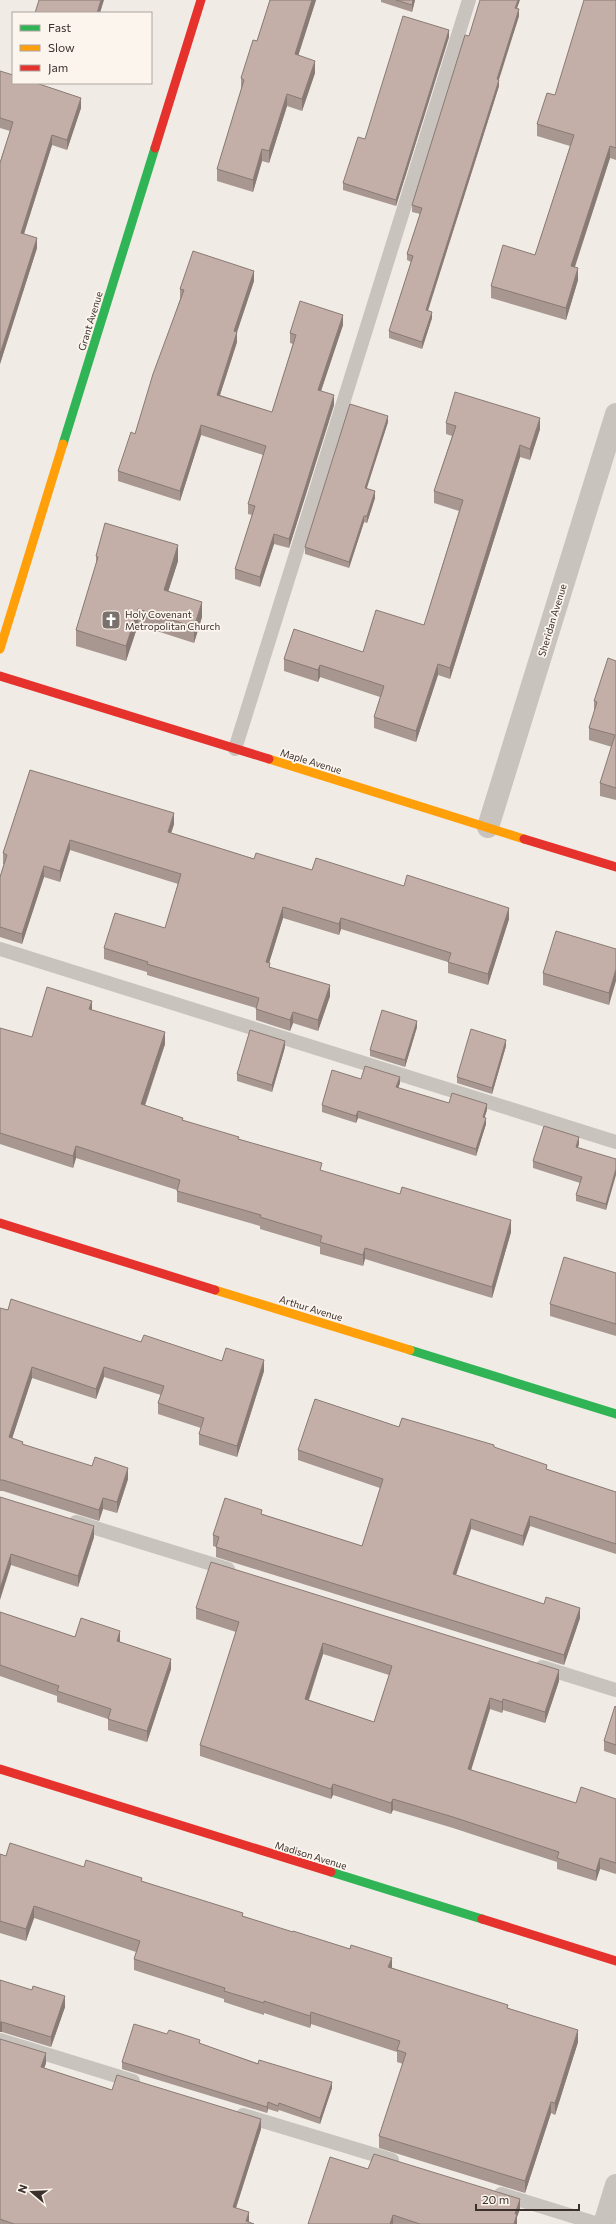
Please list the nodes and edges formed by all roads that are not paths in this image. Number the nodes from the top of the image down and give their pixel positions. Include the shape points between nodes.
1 (201, 0) edge
2 (469, 0) edge
3 (616, 414) edge
4 (0, 649) edge
5 (0, 676) edge
6 (234, 748) junction
7 (488, 827) junction
8 (616, 867) edge
9 (0, 949) edge
10 (616, 1142) edge
11 (0, 1223) edge
12 (616, 1414) edge
13 (61, 1517) edge
14 (243, 1574) edge
15 (532, 1664) edge
16 (616, 1690) edge
17 (0, 1769) edge
18 (616, 1961) edge
19 (0, 2040) edge
20 (145, 2084) edge
21 (228, 2110) edge
22 (403, 2164) edge
23 (616, 2185) edge
24 (487, 2190) edge
25 (598, 2224) edge
26 (604, 2224) edge

1 - 4 street, Grant Avenue
2 - 6 lane
3 - 7 street, Sheridan Avenue
5 - 6 street, Maple Avenue
6 - 7 street, Maple Avenue
7 - 8 street, Maple Avenue
9 - 10 lane
11 - 12 street, Arthur Avenue
13 - 14 lane
15 - 16 lane
17 - 18 street, Madison Avenue
19 - 20 lane
21 - 22 lane
23 - 26 street
24 - 25 lane

